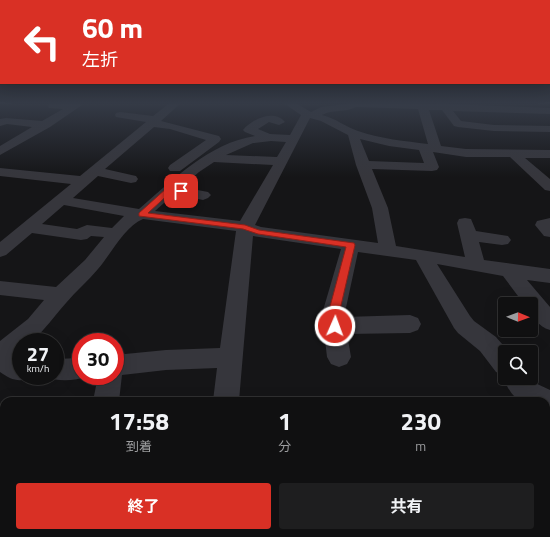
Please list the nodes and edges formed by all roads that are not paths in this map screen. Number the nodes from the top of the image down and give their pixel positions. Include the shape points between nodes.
1 (41, 127) edge
2 (147, 127) edge
3 (174, 127) edge
4 (253, 127) edge
5 (301, 127) edge
6 (340, 127) edge
7 (429, 127) edge
8 (486, 127) edge
9 (378, 128) dead end
10 (518, 129) joint
11 (550, 129) edge
12 (354, 134) junction
13 (271, 137) junction
14 (458, 138) dead end
15 (293, 139) junction
16 (388, 142) junction
17 (220, 144) junction
18 (430, 149) junction
19 (0, 152) edge
20 (461, 152) junction
21 (514, 154) junction
22 (550, 154) edge
23 (211, 158) junction
24 (282, 161) junction
25 (363, 165) junction
26 (418, 167) junction
27 (174, 168) dead end
28 (94, 171) junction
29 (0, 172) edge
30 (131, 179) dead end
31 (426, 180) dead end
32 (82, 181) junction
33 (550, 187) edge
34 (170, 189) junction
35 (203, 194) dead end
36 (60, 200) junction
37 (142, 214) junction
38 (550, 223) edge
39 (28, 227) junction
40 (245, 227) junction
41 (550, 232) edge
42 (116, 234) junction
43 (502, 240) dead end
44 (351, 245) junction
45 (388, 250) junction
46 (0, 251) edge
47 (423, 256) junction
48 (476, 265) junction
49 (509, 270) junction
50 (550, 276) edge
51 (0, 288) edge
52 (60, 295) junction
53 (550, 322) edge
54 (410, 324) dead end
55 (335, 326) junction
56 (4, 348) edge
57 (498, 356) edge
58 (339, 357) dead end
59 (231, 358) junction
60 (12, 363) edge
61 (124, 364) edge
62 (109, 385) edge
63 (520, 385) edge
64 (107, 397) edge
65 (226, 397) edge
66 (537, 397) edge

1 - 19 street
2 - 28 street
3 - 17 street
4 - 13 street via 248,130
5 - 15 street
6 - 12 street
7 - 18 street
8 - 10 street
9 - 16 street via 389,139
10 - 11 street
12 - 16 street
12 - 25 street
13 - 15 street
13 - 17 street
14 - 20 street
15 - 24 street
16 - 18 street
17 - 23 street
17 - 27 street
18 - 20 street
18 - 26 street via 432,167
20 - 21 street
21 - 22 street
21 - 33 street
23 - 24 street
23 - 34 street
24 - 40 street
25 - 26 street
25 - 45 street via 380,208
26 - 31 street
28 - 30 street
28 - 32 street
29 - 32 street
32 - 36 street
34 - 35 street
34 - 37 street
36 - 37 street
36 - 39 street
37 - 40 street
37 - 42 street via 131,218
38 - 41 street via 544,225
39 - 42 street via 81,235 87,230
39 - 46 street
40 - 44 street via 258,232
40 - 59 street
42 - 52 street via 92,264
43 - 48 street via 467,229
44 - 45 street
44 - 55 street via 333,314
45 - 47 street
47 - 48 street
47 - 57 street via 462,322 488,344
48 - 49 street
49 - 50 street
49 - 53 street
51 - 52 street
52 - 56 street via 36,325
54 - 55 street
55 - 58 street
56 - 60 street
59 - 61 street
59 - 65 street
62 - 64 street
63 - 66 street

